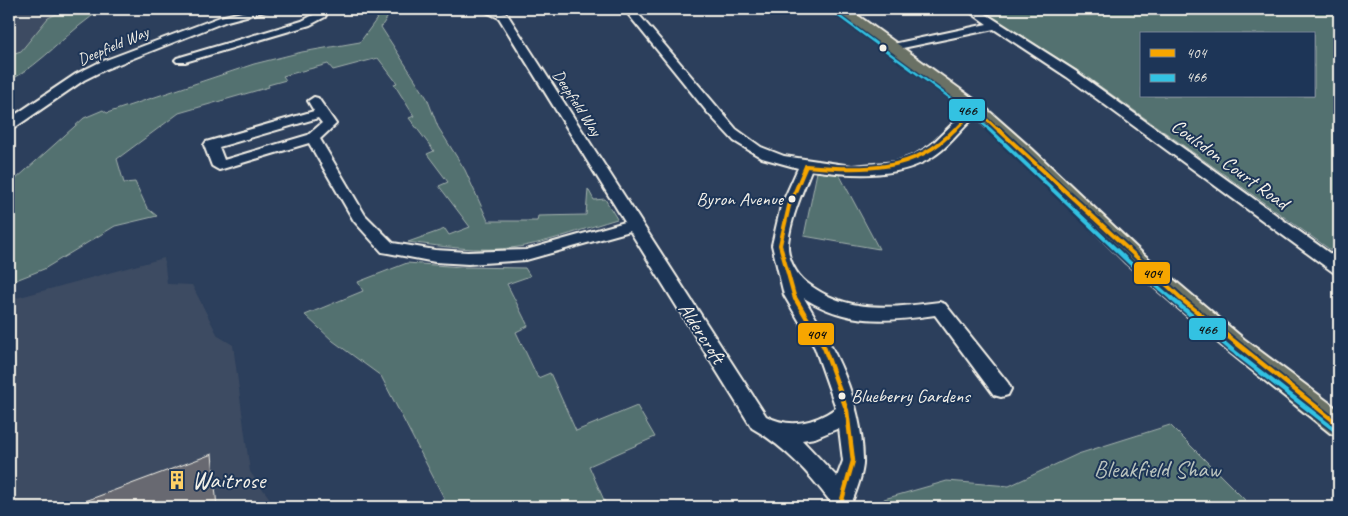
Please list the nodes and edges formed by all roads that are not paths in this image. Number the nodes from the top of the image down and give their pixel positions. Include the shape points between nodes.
1 (214, 9) edge
2 (268, 9) edge
3 (324, 9) edge
4 (485, 9) edge
5 (629, 9) edge
6 (840, 9) edge
7 (971, 9) edge
8 (224, 19) junction
9 (998, 25) junction
10 (893, 46) junction
11 (181, 60) dead end
12 (318, 107) joint
13 (976, 109) junction
14 (9, 125) edge
15 (313, 138) junction
16 (806, 166) junction
17 (635, 224) junction
18 (1339, 268) edge
19 (789, 278) junction
20 (1000, 389) dead end
21 (846, 411) junction
22 (1339, 425) edge
23 (778, 431) junction
24 (841, 504) edge

1 - 8 street via 213,13
2 - 8 street, Deepfield Way
3 - 11 street via 321,15 306,22
4 - 17 street, Deepfield Way via 503,16
5 - 16 street via 724,124 747,145
6 - 10 main road
7 - 9 street, Coulsdon Court Road
8 - 14 street, Deepfield Way via 102,66
9 - 10 street
9 - 18 street, Coulsdon Court Road
10 - 13 main road
12 - 15 street via 329,124
12 - 15 street via 211,145 219,166
13 - 16 street via 962,118 950,136 929,154 899,167 852,170
13 - 22 main road via 1134,258 1236,345
15 - 17 street via 359,218 388,248 468,258 526,255
16 - 19 street via 789,206 780,246
17 - 23 street, Aldercroft via 759,422
19 - 20 street via 807,294 857,314 885,316 939,308
19 - 21 street via 793,296 824,347
21 - 23 street, Aldercroft via 826,427 806,433
21 - 24 street via 852,461
23 - 24 street, Aldercroft via 819,469

